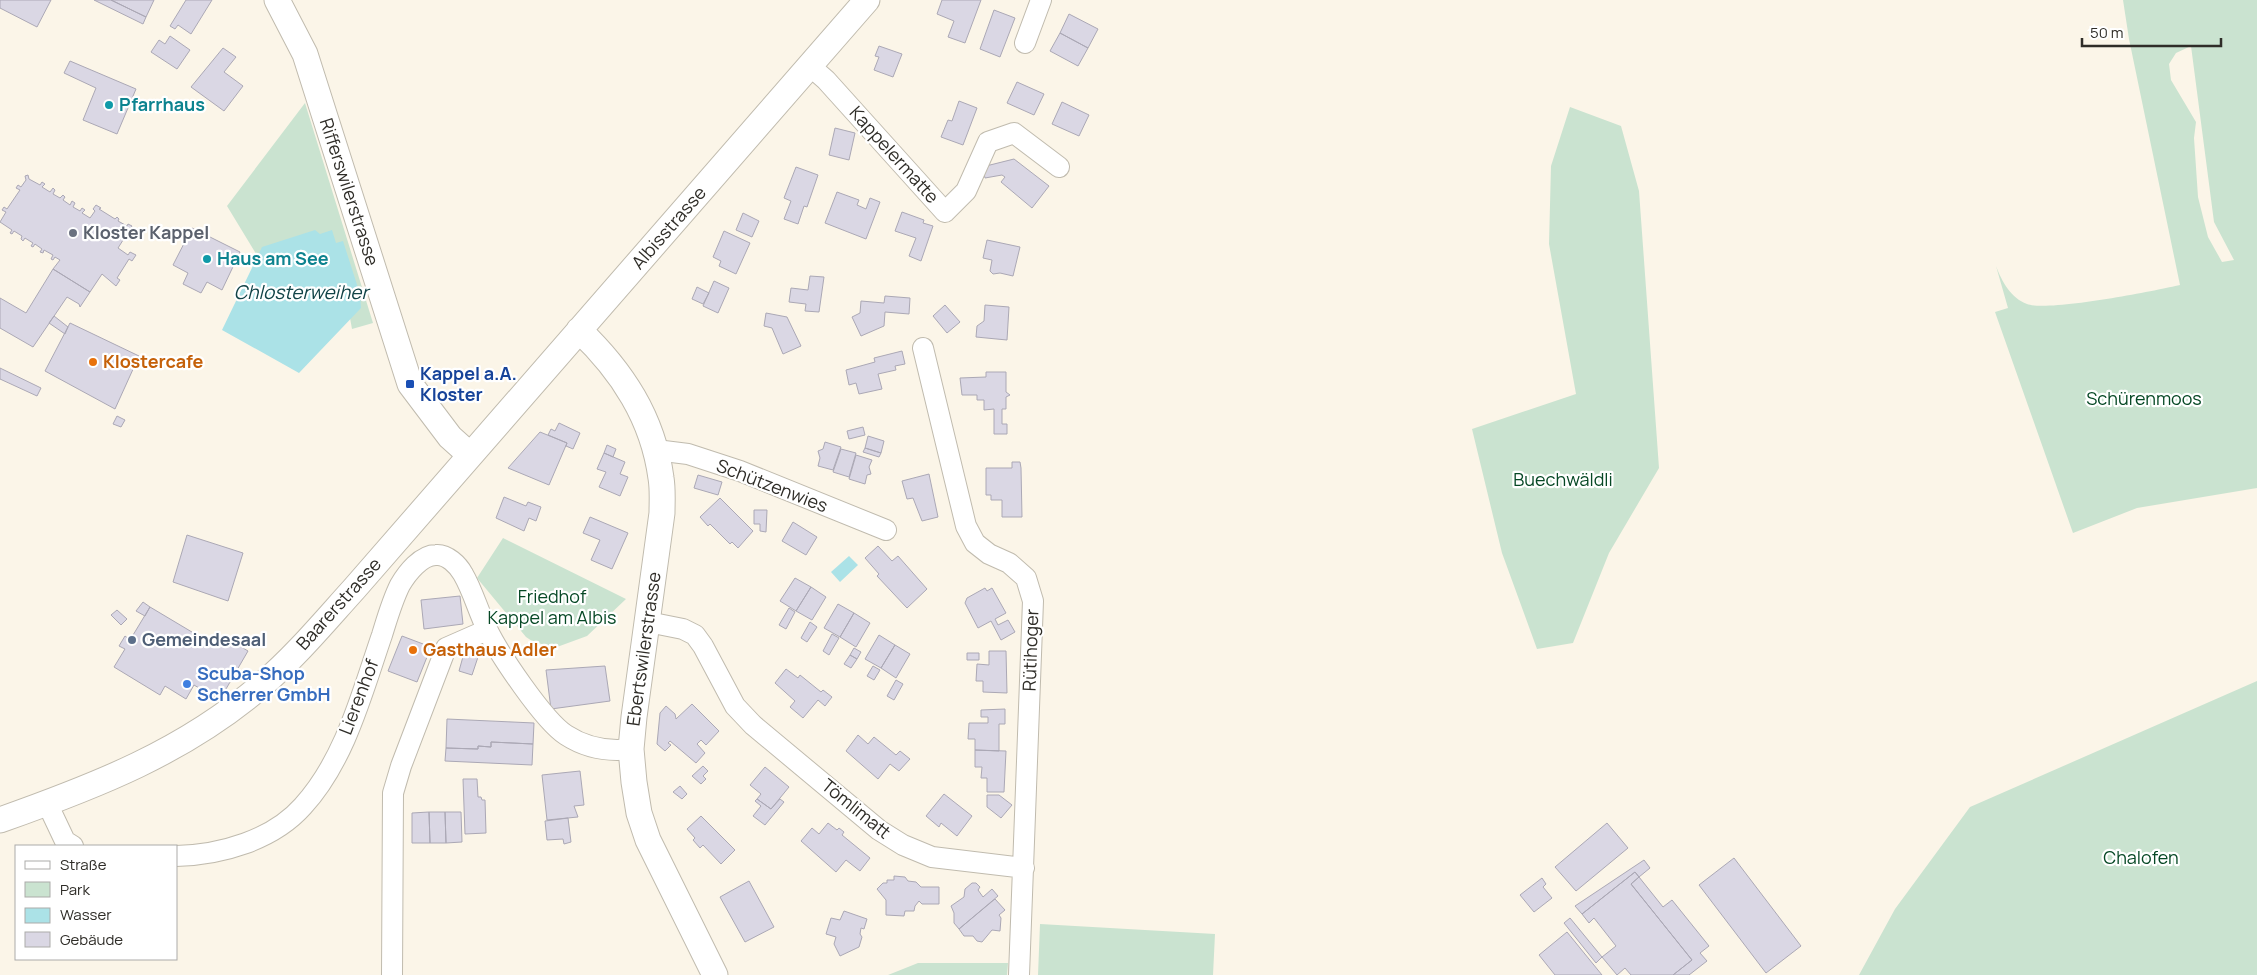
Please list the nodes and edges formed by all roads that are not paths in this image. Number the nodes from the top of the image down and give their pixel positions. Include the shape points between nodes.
1 (277, 0) edge
2 (867, 0) edge
3 (1041, 0) edge
4 (1025, 43) dead end
5 (810, 66) junction
6 (1059, 167) dead end
7 (579, 330) junction
8 (923, 348) dead end
9 (656, 450) junction
10 (470, 455) junction
11 (886, 530) dead end
12 (648, 622) junction
13 (487, 630) junction
14 (631, 749) junction
15 (47, 803) junction
16 (0, 820) edge
17 (71, 845) edge
18 (178, 856) edge
19 (1024, 868) junction
20 (392, 975) edge
21 (715, 975) edge
22 (1019, 975) edge

1 - 10 street, Rifferswilerstrasse via 305,54 410,384 450,437
2 - 5 street, Albisstrasse
3 - 4 street
5 - 6 street, Kappelermatte via 945,212 966,191 988,142 1014,133
5 - 7 street, Albisstrasse
7 - 9 street, Ebertswilerstrasse via 631,390
7 - 10 street, Albisstrasse
8 - 19 street, Rütihoger via 966,526 975,543 1009,563 1026,578 1033,601
9 - 11 street, Schützenwies via 688,454 740,471
9 - 12 street, Ebertswilerstrasse via 662,480 662,513
10 - 15 street, Baarerstrasse via 305,643 262,684 186,741 94,786
12 - 14 street, Ebertswilerstrasse
12 - 19 street, Tömlimatt via 683,629 695,635 735,706 753,725 879,830 932,857
13 - 14 street, Lierenhof via 517,677 564,734 604,750
13 - 18 street, Lierenhof via 458,567 444,556 424,558 399,586 351,722 321,782 303,807 278,827 248,842 221,851
13 - 20 street via 446,648 393,793
14 - 21 street, Ebertswilerstrasse via 639,813 648,840
15 - 16 street, Baarerstrasse
15 - 17 street via 64,841
19 - 22 street

